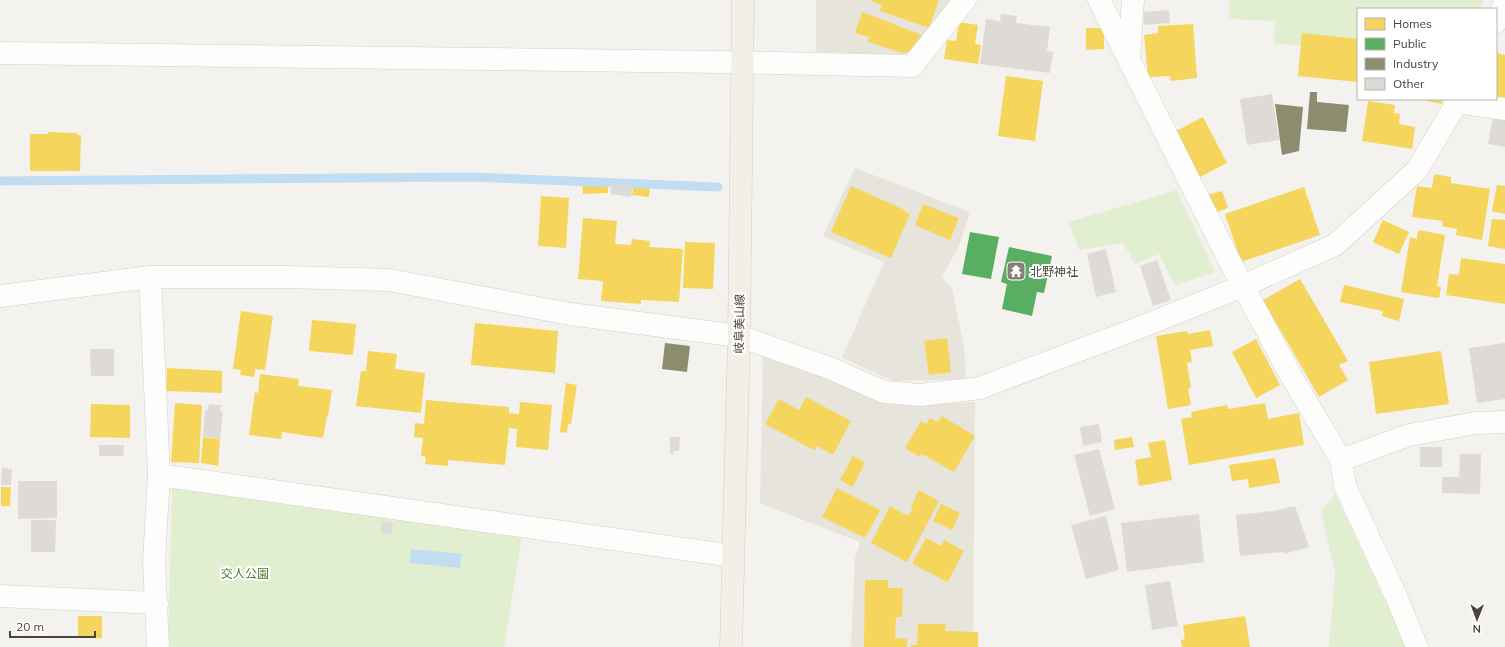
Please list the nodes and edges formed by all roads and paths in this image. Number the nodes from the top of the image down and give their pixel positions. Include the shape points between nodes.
1 (743, 0) edge
2 (965, 0) edge
3 (1099, 0) edge
4 (1133, 0) edge
5 (1505, 2) edge
6 (1497, 20) edge
7 (0, 53) edge
8 (1129, 59) junction
9 (742, 62) junction
10 (1458, 101) edge
11 (1505, 109) edge
12 (150, 277) junction
13 (1243, 286) junction
14 (0, 296) edge
15 (739, 336) junction
16 (1505, 422) edge
17 (1341, 460) junction
18 (159, 475) junction
19 (732, 556) junction
20 (0, 596) edge
21 (157, 603) junction
22 (158, 647) edge
23 (731, 647) edge
24 (1417, 647) edge

1 - 9 main road, 岐阜美山線
2 - 9 street via 912,66
3 - 8 street
4 - 8 street
5 - 6 street
7 - 9 street
8 - 13 street
9 - 15 main road, 岐阜美山線
10 - 11 street
10 - 13 street via 1417,170 1335,245
12 - 14 street
12 - 15 street via 388,280 570,314
12 - 18 street
13 - 15 street via 980,388 920,396 884,392 832,369
13 - 17 street via 1290,374
15 - 19 main road, 岐阜美山線
16 - 17 street via 1476,423 1409,435
17 - 24 street via 1345,486
18 - 19 street
18 - 21 street via 154,562
19 - 23 main road, 岐阜美山線
20 - 21 street
21 - 22 street

